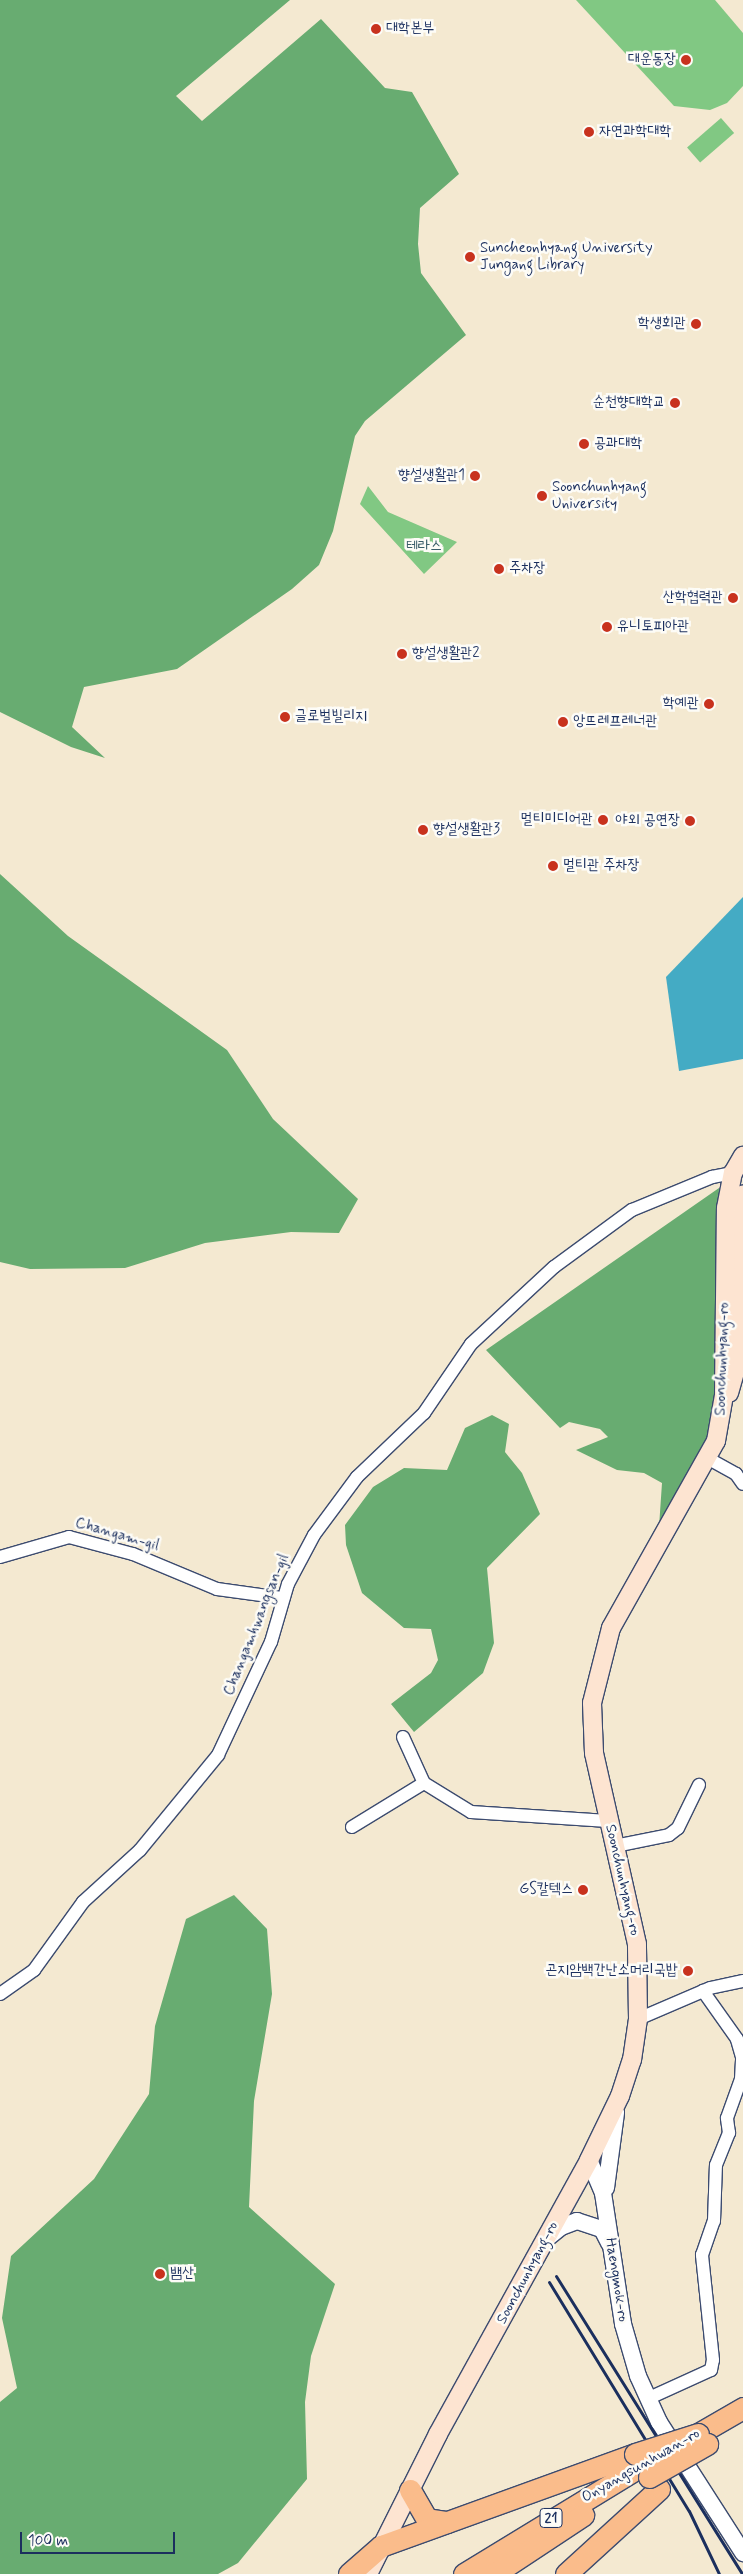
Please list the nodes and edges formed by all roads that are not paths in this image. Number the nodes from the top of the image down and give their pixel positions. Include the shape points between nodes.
1 (743, 1156) edge
2 (733, 1173) junction
3 (743, 1194) edge
4 (741, 1213) edge
5 (721, 1418) junction
6 (709, 1459) junction
7 (743, 1484) edge
8 (0, 1557) edge
9 (283, 1598) junction
10 (403, 1737) dead end
11 (424, 1783) junction
12 (699, 1785) dead end
13 (608, 1820) junction
14 (352, 1827) dead end
15 (615, 1846) junction
16 (743, 1981) edge
17 (703, 1991) junction
18 (0, 1994) edge
19 (638, 2020) junction
20 (620, 2096) junction
21 (589, 2160) junction
22 (606, 2215) junction
23 (544, 2241) junction
24 (612, 2247) junction
25 (647, 2399) junction
26 (743, 2408) edge
27 (743, 2424) edge
28 (702, 2439) junction
29 (646, 2471) junction
30 (410, 2490) junction
31 (447, 2522) junction
32 (381, 2546) junction
33 (743, 2553) edge
34 (348, 2574) edge
35 (368, 2574) edge
36 (464, 2574) edge
37 (494, 2574) edge
38 (566, 2574) edge

1 - 2 main road, Soonchunhyang-ro
2 - 5 main road, Soonchunhyang-ro via 726,1208
2 - 9 street, Changamhwangsan-gil via 704,1180 632,1210 554,1267 485,1329 456,1362 416,1422 345,1490 311,1540
3 - 4 main road
4 - 5 main road via 739,1359
5 - 6 main road, Soonchunhyang-ro
6 - 7 street via 736,1474
6 - 13 main road, Soonchunhyang-ro via 623,1605 601,1652 591,1728
8 - 9 street, Changam-gil via 69,1537 133,1554 217,1589
9 - 18 street, Changamhwangsan-gil via 271,1642 218,1755 140,1850 83,1902 34,1970
10 - 11 street
11 - 13 street via 471,1812
11 - 14 street
12 - 15 street via 678,1828 670,1835
13 - 15 main road, Soonchunhyang-ro
15 - 19 main road, Soonchunhyang-ro via 637,1944
16 - 17 street
17 - 19 street
17 - 25 street via 737,2039 742,2057 741,2079 727,2118 727,2141 716,2166 714,2221 702,2260 711,2370
19 - 20 main road, Soonchunhyang-ro
20 - 21 main road, Soonchunhyang-ro
20 - 22 street via 606,2172
21 - 22 street, Haengmok-ro via 597,2173
21 - 23 main road, Soonchunhyang-ro
22 - 24 street, Haengmok-ro
23 - 24 street via 561,2226 590,2222 602,2229
23 - 30 main road, Soonchunhyang-ro
24 - 25 street, Haengmok-ro via 623,2324
25 - 33 street, Haengmok-ro
26 - 28 highway, Onyangsunhwan-ro / 21
27 - 28 highway, Onyangsunhwan-ro / 21
28 - 29 highway, bridge
28 - 29 highway, Onyangsunhwan-ro / 21, bridge
29 - 31 highway
29 - 36 highway, Onyangsunhwan-ro / 21
29 - 37 highway, Onyangsunhwan-ro / 21
29 - 38 highway
30 - 31 highway via 427,2519
30 - 32 main road, Soonchunhyang-ro
31 - 32 highway
32 - 34 highway
32 - 35 main road, Soonchunhyang-ro

